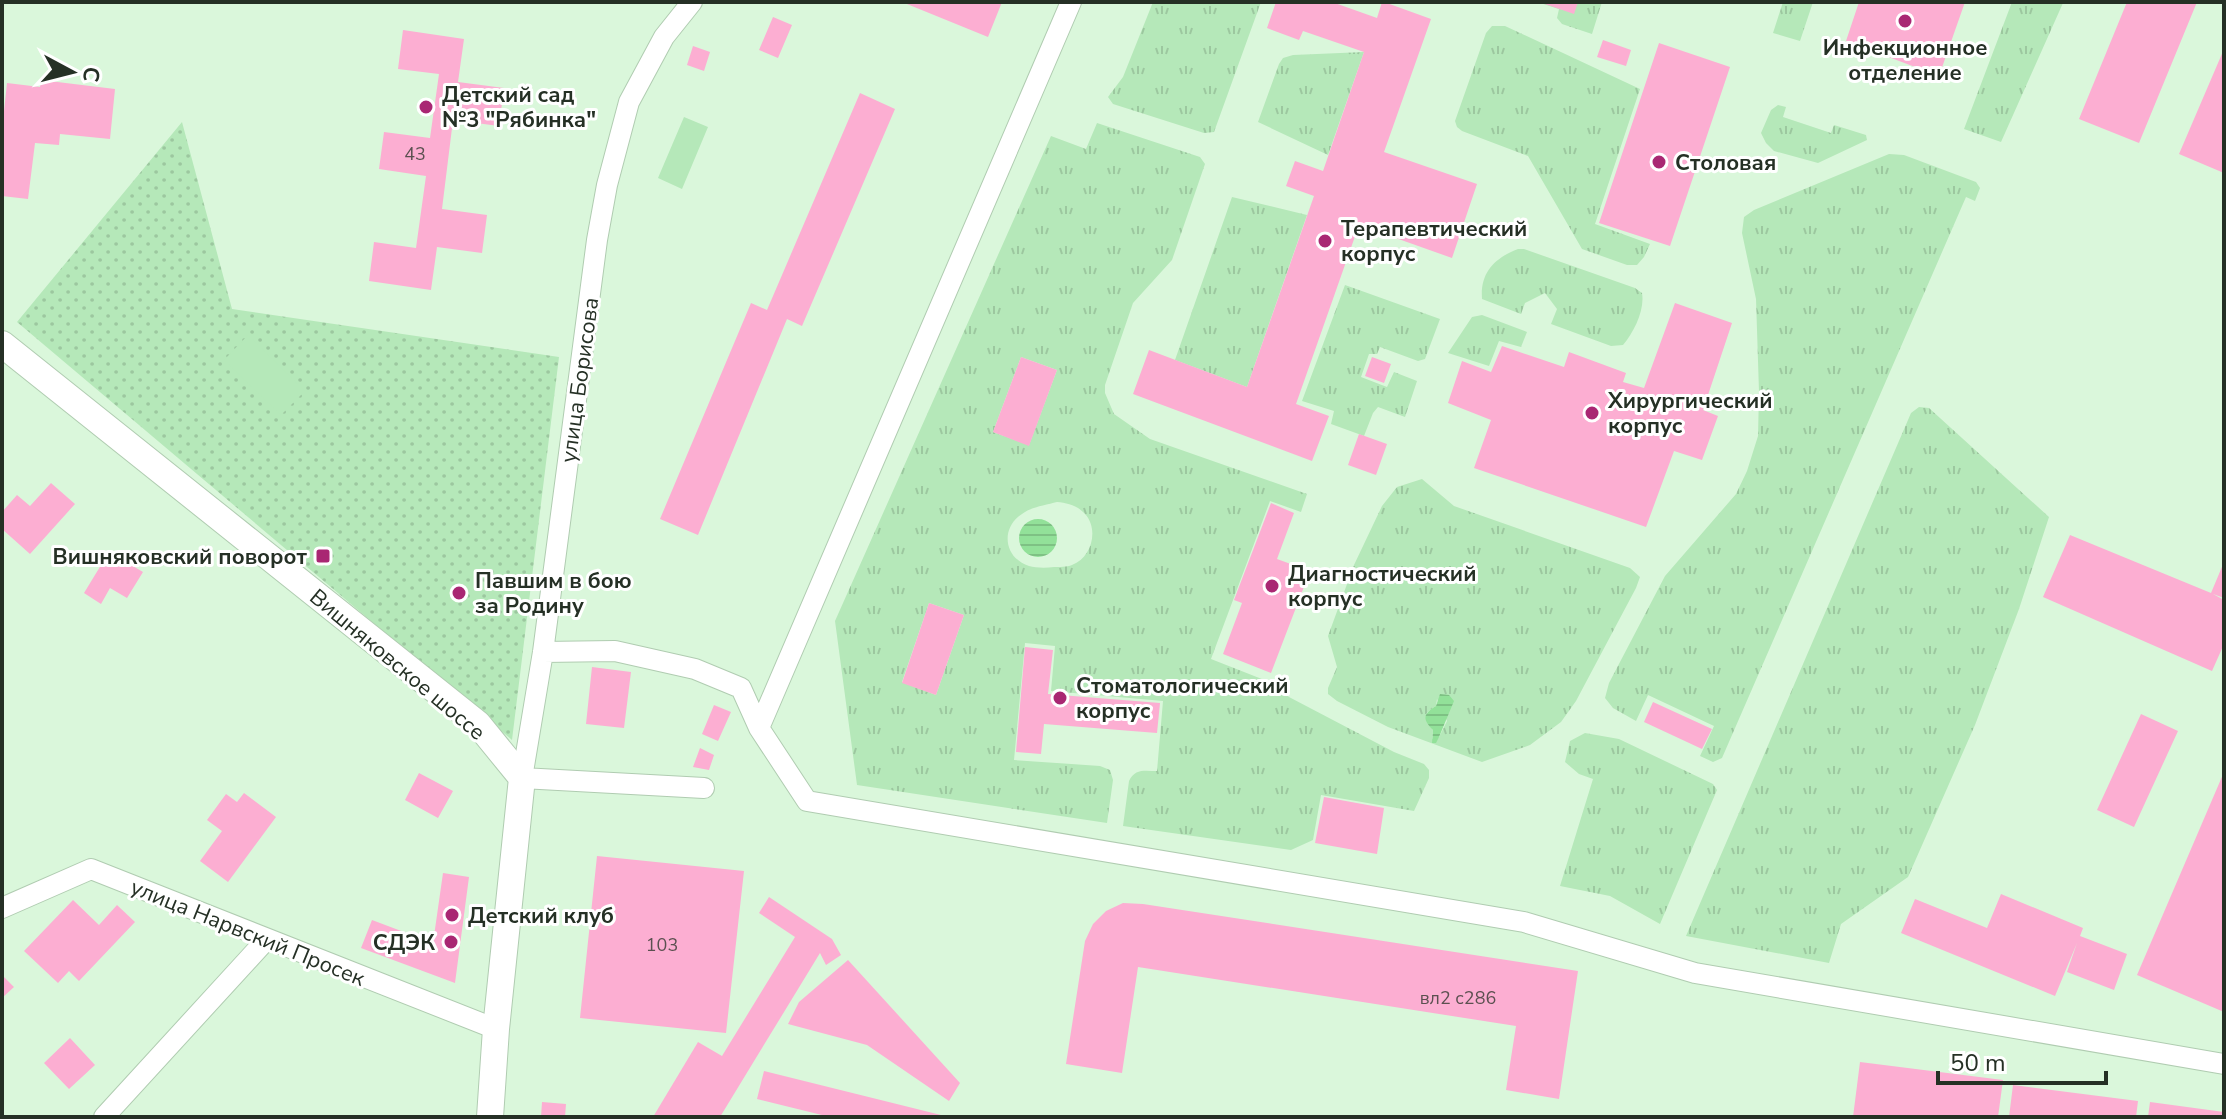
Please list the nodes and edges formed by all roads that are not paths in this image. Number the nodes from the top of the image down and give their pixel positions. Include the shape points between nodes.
1 (692, 2) edge
2 (1071, 2) edge
3 (2, 344) edge
4 (543, 652) junction
5 (759, 728) junction
6 (522, 778) junction
7 (704, 788) dead end
8 (2, 908) edge
9 (266, 940) junction
10 (496, 1029) junction
11 (2224, 1064) edge
12 (104, 1117) edge
13 (490, 1117) edge

1 - 4 street, улица Борисова via 664,37 629,102 607,185
2 - 5 street
3 - 6 street, Вишняковское шоссе via 478,724
4 - 5 street via 615,651 695,669 741,688
4 - 6 street, улица Борисова
5 - 11 street via 807,801 1524,922 1695,973
6 - 7 street
6 - 10 street
8 - 9 street, улица Нарвский Просек via 91,869
9 - 10 street, улица Нарвский Просек
9 - 12 street
10 - 13 street

